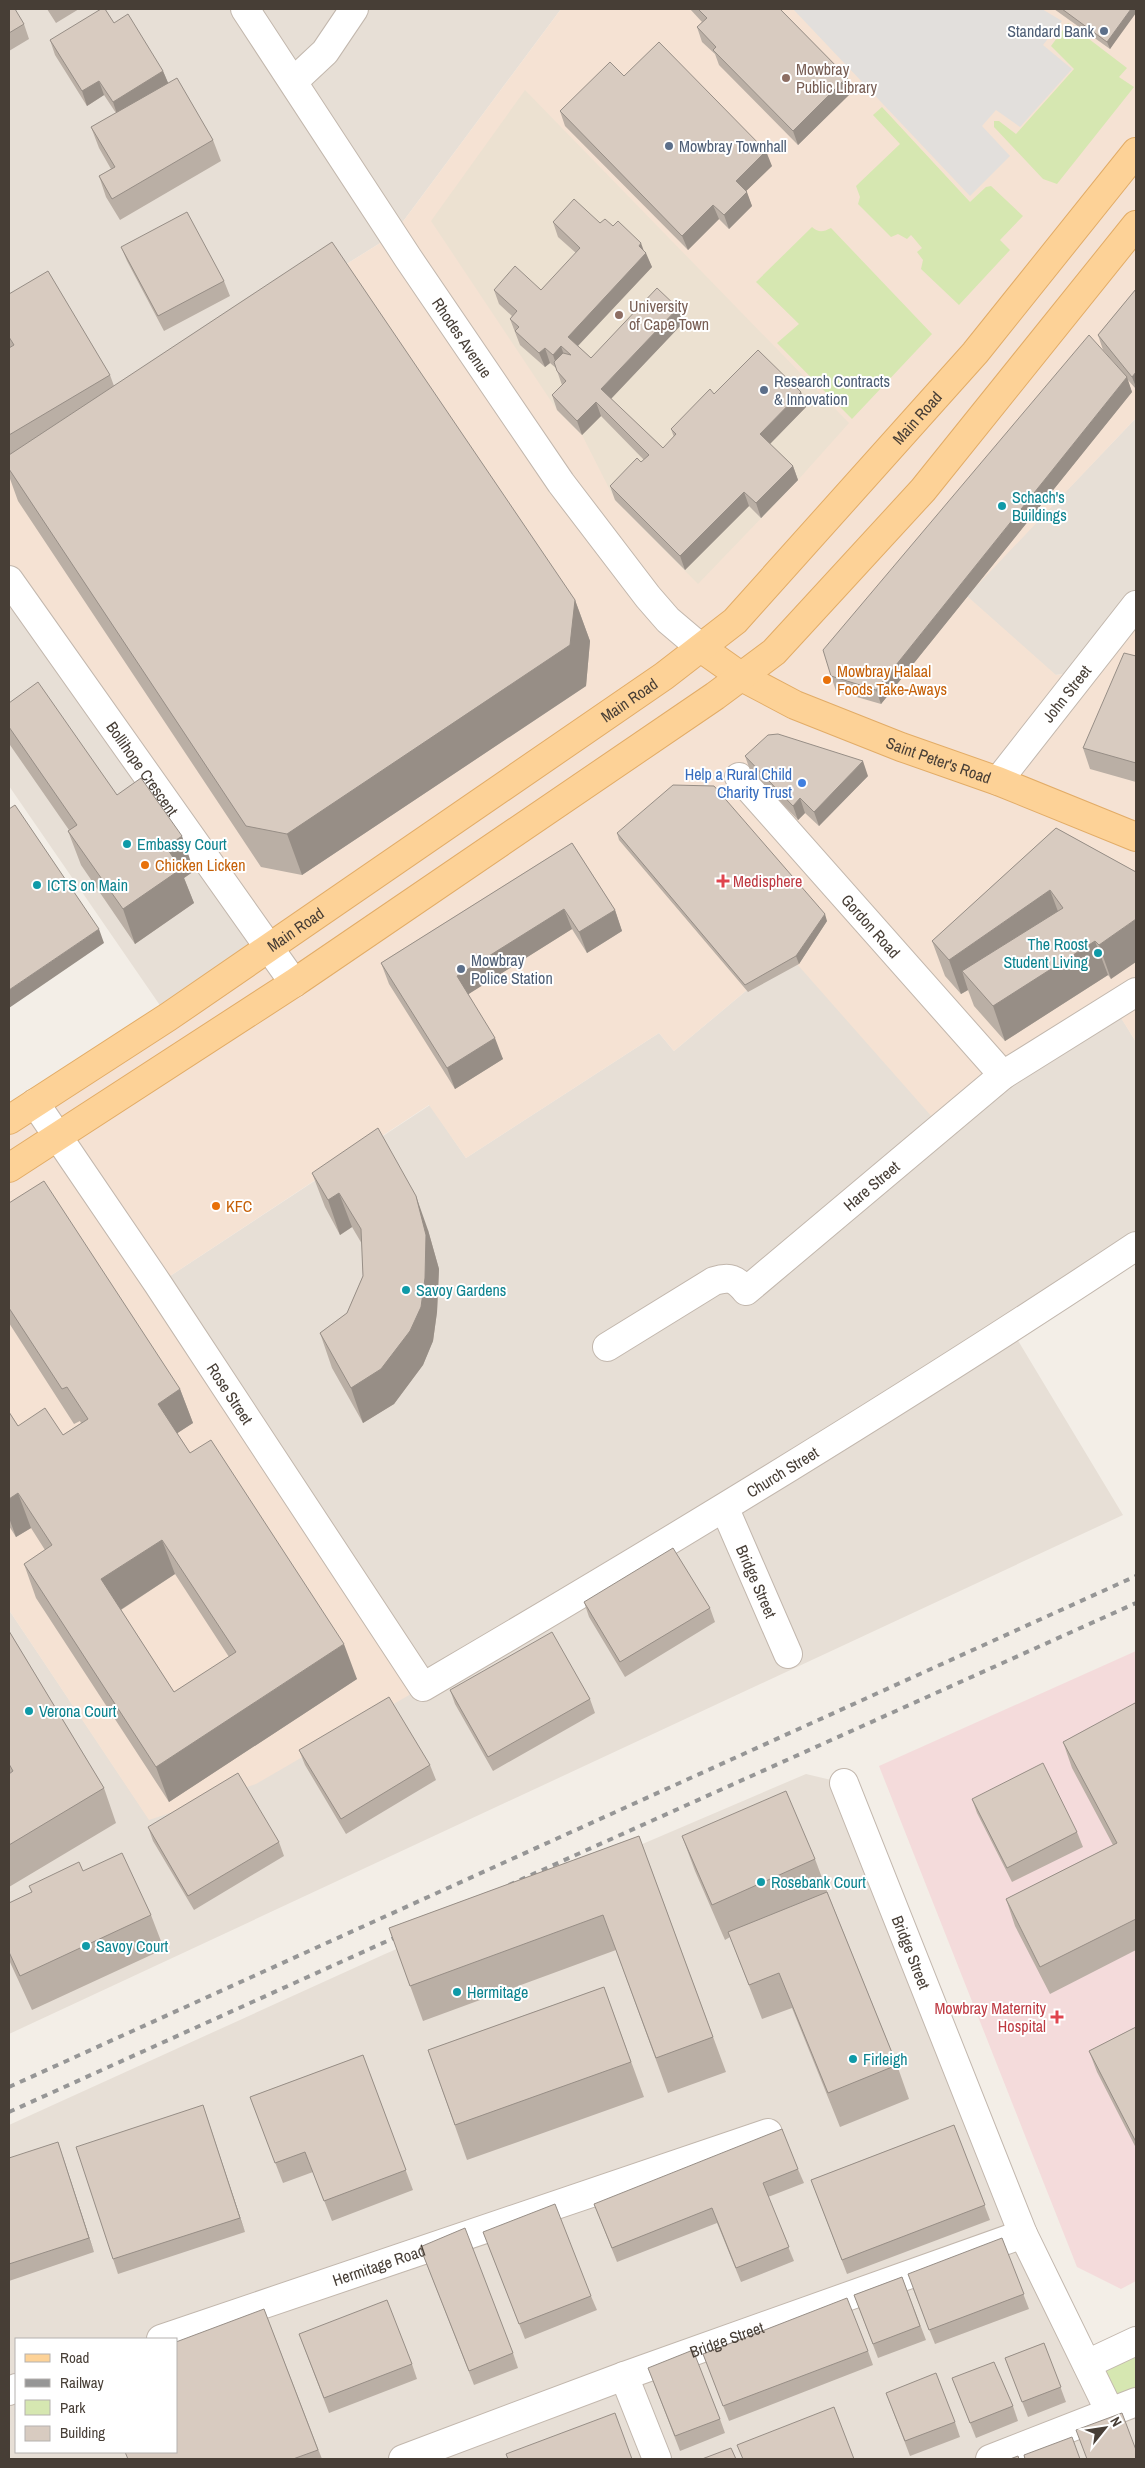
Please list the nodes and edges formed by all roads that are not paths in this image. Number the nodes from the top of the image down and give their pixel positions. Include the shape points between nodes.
1 (245, 9) edge
2 (354, 9) edge
3 (294, 81) junction
4 (1136, 152) edge
5 (1136, 225) edge
6 (9, 580) edge
7 (1136, 605) edge
8 (701, 648) junction
9 (742, 677) junction
10 (738, 777) dead end
11 (998, 782) junction
12 (1136, 837) edge
13 (398, 859) junction
14 (423, 895) junction
15 (270, 947) junction
16 (294, 983) junction
17 (1136, 992) edge
18 (1003, 1074) junction
19 (35, 1103) junction
20 (9, 1120) edge
21 (58, 1136) junction
22 (9, 1168) edge
23 (1136, 1246) edge
24 (607, 1347) dead end
25 (725, 1509) junction
26 (788, 1654) dead end
27 (423, 1687) joint
28 (844, 1783) dead end
29 (768, 2133) edge
30 (1023, 2234) junction
31 (164, 2338) edge
32 (1136, 2341) edge
33 (1087, 2364) junction
34 (624, 2376) junction
35 (1136, 2402) edge
36 (1110, 2412) junction
37 (403, 2459) edge
38 (657, 2459) edge
39 (990, 2459) edge

1 - 3 street, Rhodes Avenue
2 - 3 street via 324,52
3 - 8 street, Rhodes Avenue via 408,258 561,484 668,620
4 - 8 main road, Main Road via 975,353 734,621
5 - 9 main road via 923,490 774,652
6 - 15 street, Bollihope Crescent
7 - 11 street, John Street
8 - 9 main road, Saint Peter's Road
8 - 13 main road, Main Road
9 - 11 main road, Saint Peter's Road via 795,705
9 - 14 main road
10 - 18 street, Gordon Road
11 - 12 main road, Saint Peter's Road
13 - 14 main road
13 - 15 main road, Main Road
14 - 16 main road
15 - 16 street, Bollihope Crescent
15 - 19 main road, Main Road
16 - 21 main road
17 - 18 street, Hare Street
18 - 24 street, Hare Street via 746,1291 737,1280 726,1277 714,1281
19 - 20 main road, Main Road
19 - 21 street, Rose Street
21 - 22 main road
21 - 27 street, Rose Street
23 - 25 street, Church Street
25 - 26 street, Bridge Street
25 - 27 street, Church Street
28 - 30 street, Bridge Street
29 - 31 street, Hermitage Road
30 - 33 street, Bridge Street
30 - 34 street, Bridge Street
32 - 33 street
33 - 36 street, Bridge Street
34 - 37 street, Bridge Street
34 - 38 street
35 - 36 street
36 - 39 street

